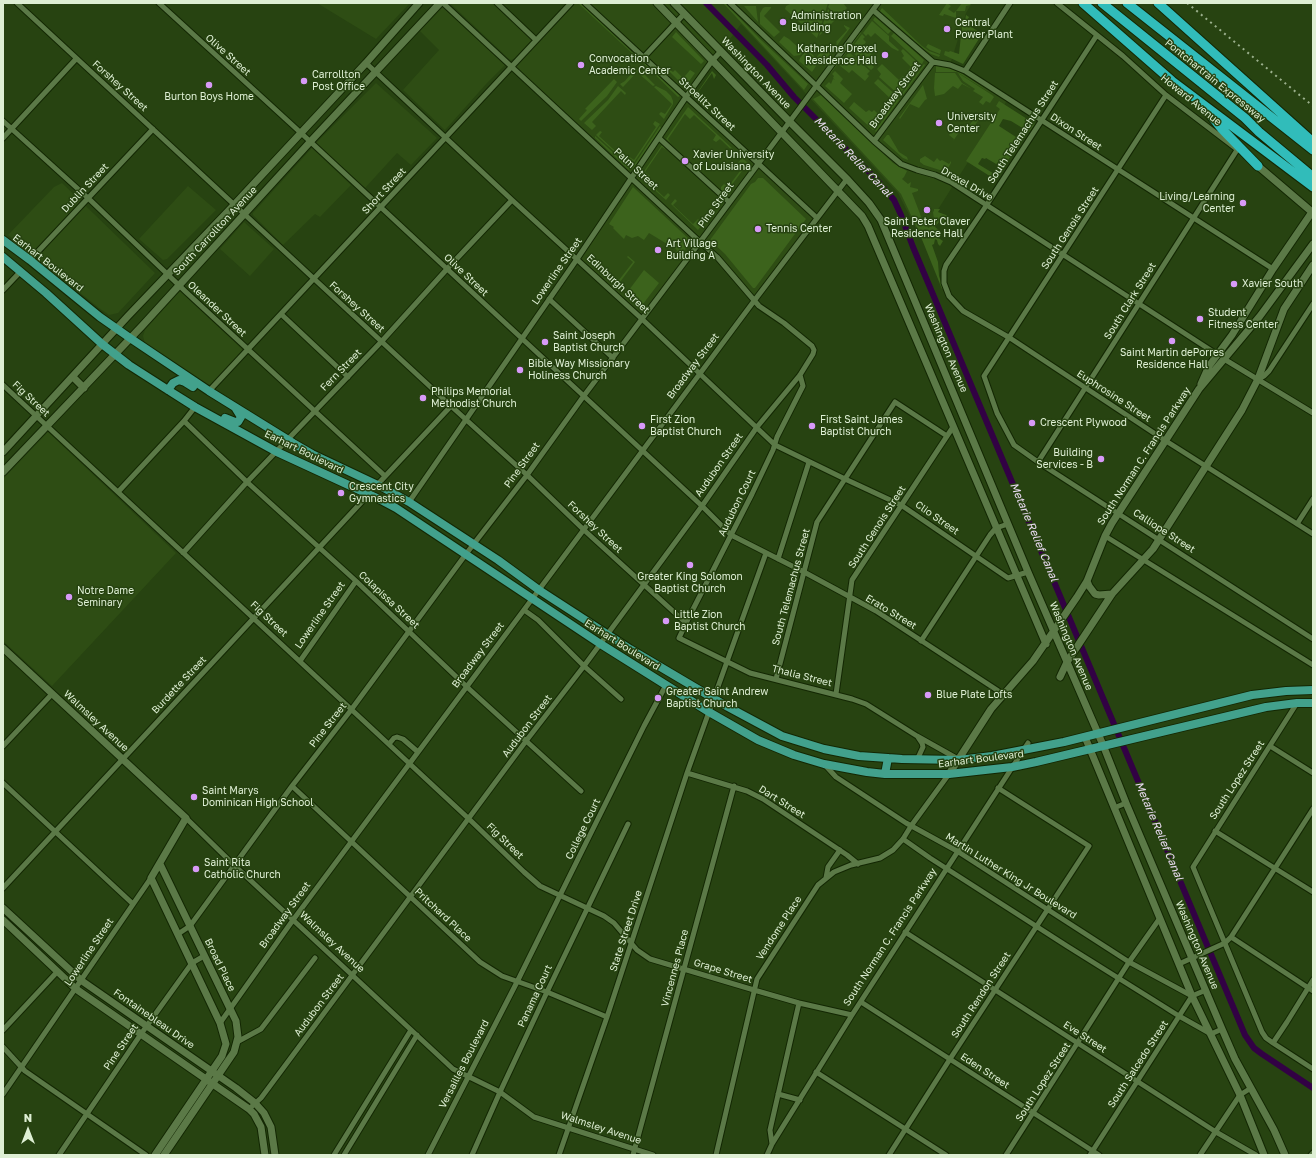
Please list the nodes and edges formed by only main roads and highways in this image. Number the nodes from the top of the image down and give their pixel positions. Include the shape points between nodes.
1 (1083, 3) edge
2 (1102, 3) edge
3 (1127, 3) edge
4 (1152, 3) edge
5 (1158, 3) edge
6 (1172, 16) junction
7 (1200, 101) junction
8 (1313, 142) edge
9 (1313, 150) edge
10 (1258, 166) road end
11 (1313, 177) edge
12 (1313, 187) edge
13 (3, 240) edge
14 (3, 257) edge
15 (168, 390) junction
16 (209, 391) junction
17 (235, 407) junction
18 (204, 412) junction
19 (1313, 690) edge
20 (1313, 702) edge
21 (1156, 720) junction
22 (1160, 732) junction
23 (888, 758) junction
24 (885, 774) junction

1 - 7 highway via 1172,81
2 - 11 highway, Pontchartrain Expressway via 1245,118
3 - 9 highway, Pontchartrain Expressway
4 - 6 highway
5 - 6 highway
6 - 8 highway
7 - 10 highway via 1221,128
7 - 12 highway
13 - 16 main road, Earhart Boulevard via 100,317
14 - 15 main road, Earhart Boulevard via 102,344
15 - 16 main road via 178,380 194,388
15 - 18 main road, Earhart Boulevard
16 - 17 main road, Earhart Boulevard
17 - 18 main road via 241,417 238,422
17 - 23 main road, Earhart Boulevard via 312,454 409,502 607,634 766,729 824,749 859,756
18 - 24 main road, Earhart Boulevard via 277,452 396,508 599,643 758,740 824,764
19 - 21 main road, Earhart Boulevard via 1286,690 1252,695
20 - 22 main road, Earhart Boulevard via 1266,707
21 - 22 main road
21 - 23 main road, Earhart Boulevard via 992,756 959,760
22 - 24 main road, Earhart Boulevard via 1012,767 949,774
23 - 24 main road

